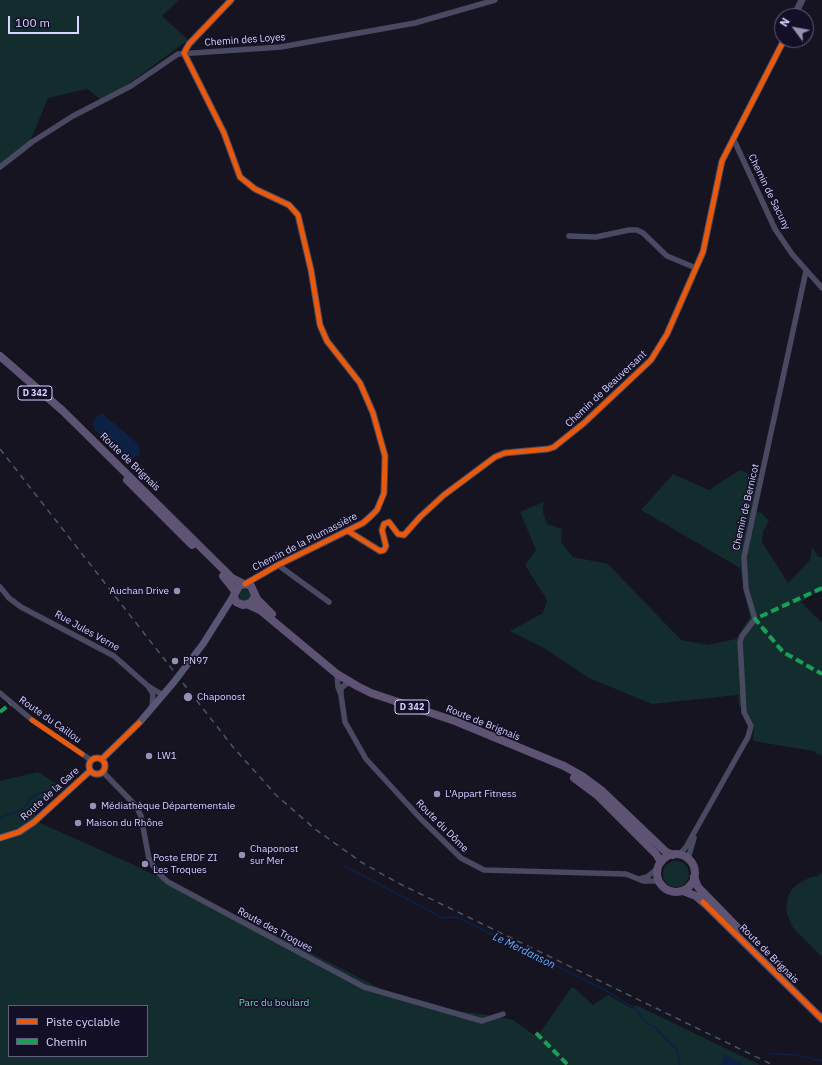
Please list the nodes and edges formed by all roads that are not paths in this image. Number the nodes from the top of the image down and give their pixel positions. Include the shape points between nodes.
1 (231, 0) edge
2 (495, 0) edge
3 (780, 48) edge
4 (184, 53) junction
5 (733, 138) junction
6 (0, 167) edge
7 (569, 236) dead end
8 (696, 268) junction
9 (806, 271) junction
10 (822, 288) edge
11 (0, 356) edge
12 (0, 363) edge
13 (348, 531) junction
14 (278, 565) junction
15 (259, 576) junction
16 (245, 584) junction
17 (0, 587) edge
18 (235, 593) junction
19 (255, 593) junction
20 (329, 602) dead end
21 (244, 605) junction
22 (225, 611) junction
23 (291, 635) junction
24 (192, 659) junction
25 (338, 674) junction
26 (349, 682) junction
27 (148, 686) junction
28 (0, 693) edge
29 (163, 695) junction
30 (341, 695) junction
31 (152, 707) junction
32 (139, 723) junction
33 (102, 759) junction
34 (545, 759) junction
35 (91, 760) junction
36 (90, 771) junction
37 (103, 772) junction
38 (698, 826) junction
39 (0, 838) edge
40 (676, 855) junction
41 (688, 859) junction
42 (660, 865) junction
43 (694, 877) junction
44 (638, 879) junction
45 (661, 884) junction
46 (683, 891) junction
47 (822, 1012) edge
48 (503, 1014) dead end
49 (822, 1019) edge

1 - 4 street via 189,44
2 - 4 street, Chemin des Loyes via 415,23 325,40 281,47
3 - 5 street, Chemin de Beauversant
4 - 6 street, Chemin des Loyes via 178,54 131,86 73,116 32,142
4 - 13 street, Chemin de la Plumassière via 224,134 240,177 255,189 289,205 298,215 320,324 327,342 360,383 373,413 385,456 384,493 377,510
5 - 8 street, Chemin de Beauversant via 719,171 708,234
5 - 9 street, Chemin de Sacuny via 775,229
7 - 8 street via 596,237 637,230 667,256
8 - 13 street, Chemin de Beauversant via 660,348 651,360 561,442 548,449 505,453 495,457 444,495 404,535 398,534 389,522 384,524 384,550 380,551
9 - 10 street, Chemin de Sacuny
9 - 38 street, Chemin de Bernicot via 744,557 746,589 755,619 740,642 744,712 751,726 748,737
11 - 16 main road, Route de Brignais / D 342 via 63,411 232,578
12 - 18 main road, Route de Brignais / D 342 via 49,405 119,473 230,582
13 - 14 street, Chemin de la Plumassière
14 - 15 street, Chemin de la Plumassière
14 - 20 street
15 - 16 street, Chemin de la Plumassière
15 - 19 street, Chemin de la Plumassière
16 - 18 main road via 239,586
16 - 19 main road via 251,586
17 - 27 street, Rue Jules Verne via 20,607 114,656
18 - 21 main road via 236,602
18 - 22 main road
19 - 21 main road via 253,601
19 - 23 main road, Route de Brignais / D 342
21 - 22 main road
21 - 23 main road, Route de Brignais / D 342 via 260,610
22 - 24 main road
23 - 25 main road, Route de Brignais / D 342
24 - 29 main road
24 - 32 main road via 172,691 146,719
25 - 26 main road, Route de Brignais / D 342
25 - 30 street, Route du Dôme
26 - 30 street via 342,688
26 - 34 main road, Route de Brignais / D 342 via 371,693 455,721
27 - 29 street, Rue Jules Verne
27 - 31 street via 152,694
28 - 35 street, Route du Caillou via 32,720
29 - 31 main road
30 - 44 street, Route du Dôme via 345,722 366,759 461,858 484,870 626,874
31 - 32 main road
32 - 33 main road
33 - 35 main road via 97,757
33 - 37 main road via 105,765
34 - 40 main road, Route de Brignais / D 342 via 564,766 601,790 666,852
34 - 42 main road, Route de Brignais / D 342 via 597,795 656,854
35 - 36 main road via 88,765
36 - 37 main road via 98,774
36 - 39 main road, Route de la Gare via 34,822 19,832
37 - 48 street, Route des Troques via 136,806 141,816 149,859 157,872 168,882 364,987 482,1021
38 - 40 street, Chemin de Bernicot via 686,847
38 - 41 street, Chemin de Bernicot
40 - 41 main road
40 - 42 main road
41 - 43 main road via 695,869
42 - 44 street via 647,877
42 - 45 main road via 658,878
43 - 46 main road via 690,886
43 - 47 main road, Route de Brignais via 698,887
44 - 45 street, Route du Dôme
45 - 46 main road via 670,891
46 - 49 main road, Route de Brignais via 696,896 705,904

